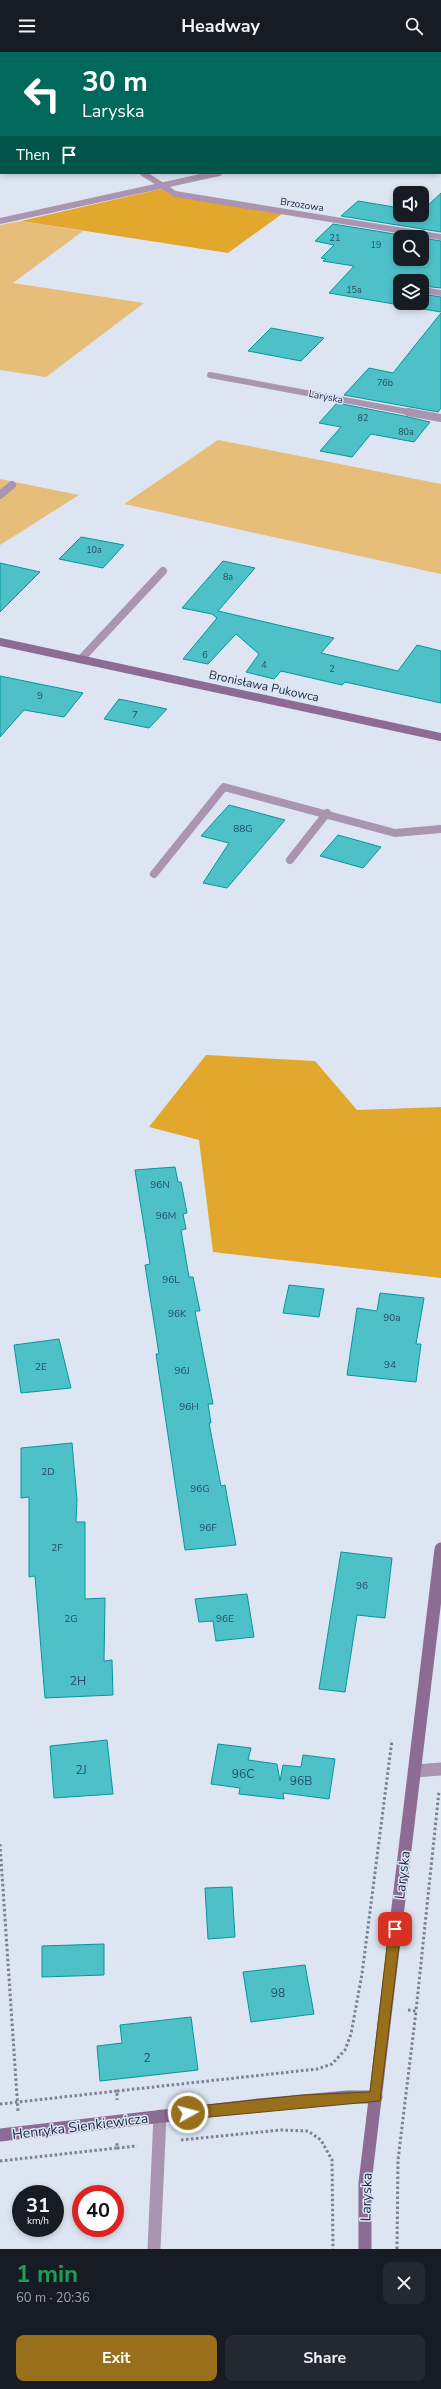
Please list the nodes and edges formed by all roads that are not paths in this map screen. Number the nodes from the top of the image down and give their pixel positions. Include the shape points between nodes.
1 (144, 174) edge
2 (214, 174) edge
3 (162, 186) junction
4 (0, 221) edge
5 (441, 237) edge
6 (429, 291) edge
7 (441, 293) edge
8 (210, 375) dead end
9 (441, 418) edge
10 (12, 485) dead end
11 (0, 495) edge
12 (163, 571) dead end
13 (0, 642) edge
14 (82, 659) junction
15 (441, 737) edge
16 (327, 814) junction
17 (441, 829) edge
18 (290, 860) dead end
19 (154, 874) dead end
20 (441, 1549) edge
21 (437, 1619) edge
22 (441, 1769) edge
23 (415, 1771) junction
24 (376, 2097) junction
25 (160, 2116) junction
26 (0, 2135) edge
27 (154, 2249) edge
28 (365, 2249) edge

1 - 3 street, Brzozowa
2 - 3 street
3 - 4 street
3 - 5 street, Brzozowa via 175,194
6 - 7 street
8 - 9 street, Laryska
10 - 11 street
12 - 14 street
13 - 14 street, Bronisława Pukowca
14 - 15 street, Bronisława Pukowca
16 - 17 street via 395,833
16 - 18 street
16 - 19 street via 224,787
20 - 21 street, Laryska
21 - 23 street, Laryska
22 - 23 street
23 - 24 street, Laryska
24 - 25 street, Henryka Sienkiewicza via 265,2104
24 - 28 street, Laryska via 365,2183
25 - 26 street, Henryka Sienkiewicza
25 - 27 street, Henryka Sienkiewicza

